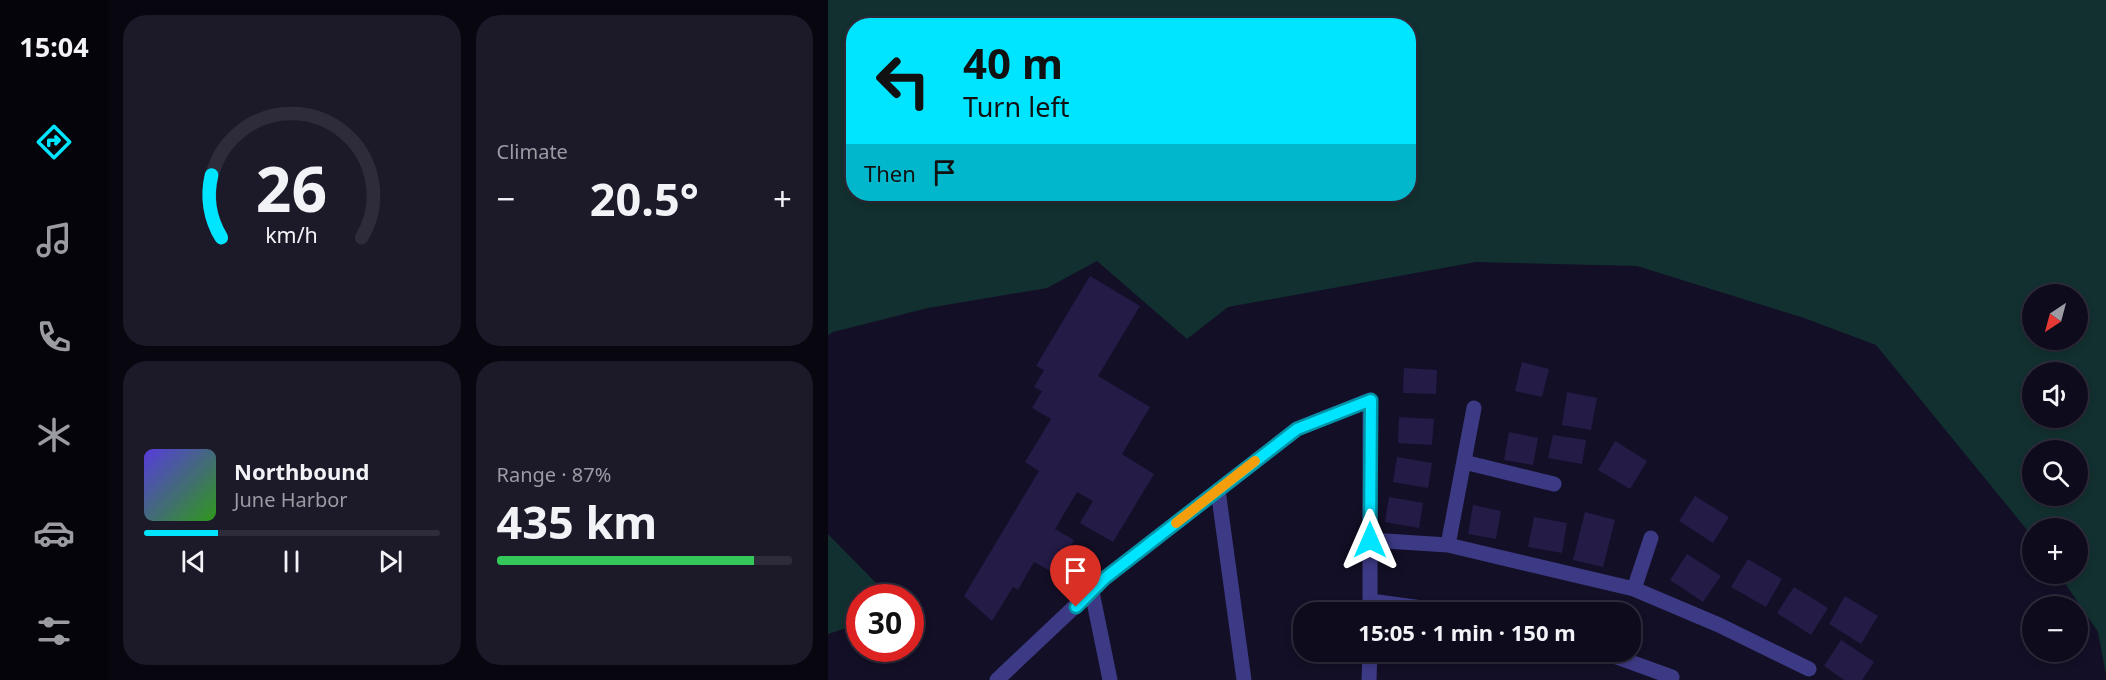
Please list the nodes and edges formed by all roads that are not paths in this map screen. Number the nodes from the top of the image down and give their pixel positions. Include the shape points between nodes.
1 (1474, 408) dead end
2 (1464, 462) junction
3 (1554, 484) dead end
4 (1218, 490) junction
5 (1651, 538) dead end
6 (1370, 540) junction
7 (1448, 545) junction
8 (1634, 589) junction
9 (1092, 592) junction
10 (1370, 602) edge
11 (1370, 662) edge
12 (1630, 662) edge
13 (1809, 669) dead end
14 (997, 680) edge
15 (1110, 680) edge
16 (1244, 680) edge
17 (1369, 680) edge
18 (1671, 680) edge

1 - 2 street
2 - 3 street
2 - 7 street
4 - 6 street via 1297,429 1371,400
4 - 9 street
4 - 16 street
5 - 8 street
6 - 7 street
6 - 10 street
7 - 8 street
8 - 13 street
9 - 14 street
9 - 15 street
11 - 17 street
12 - 18 street via 1672,677

